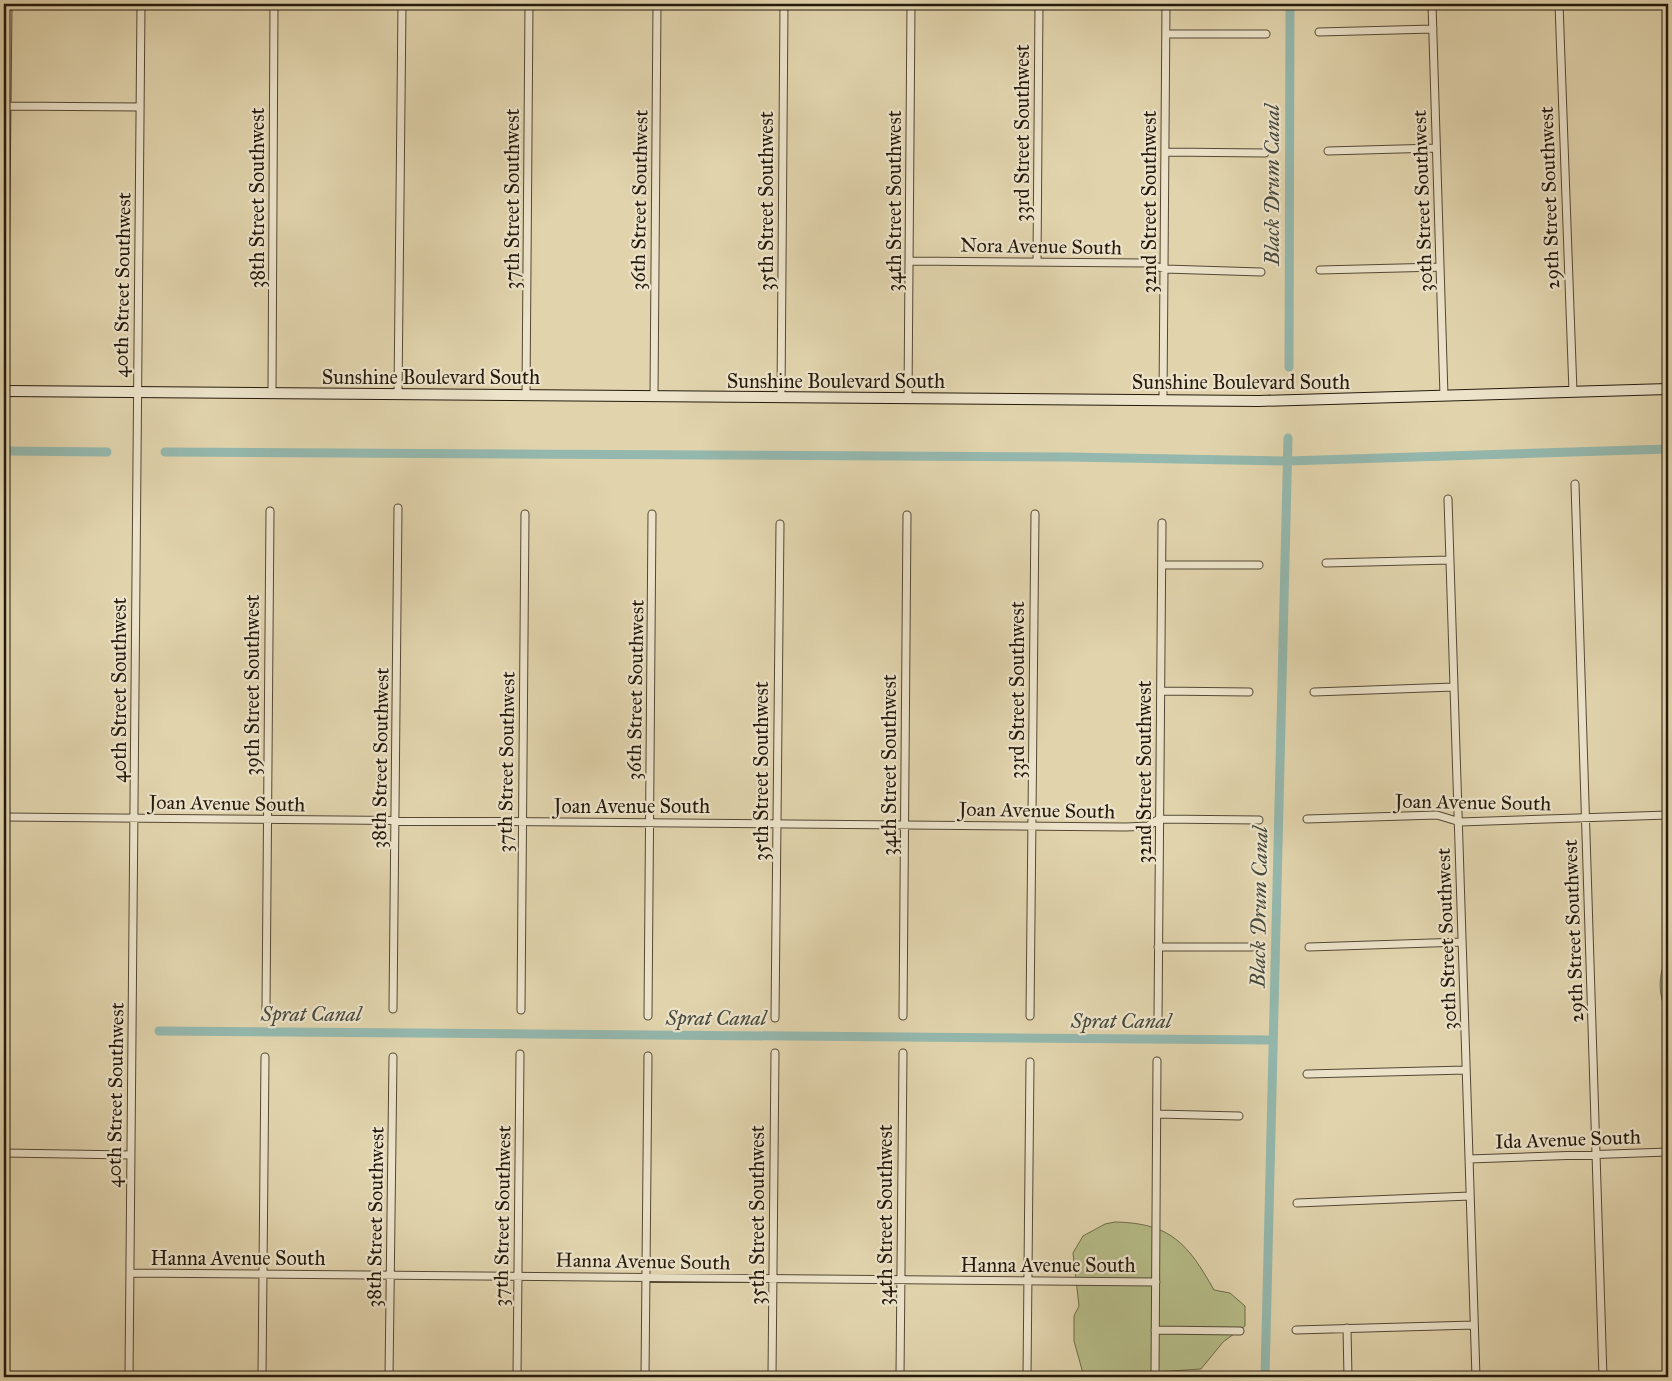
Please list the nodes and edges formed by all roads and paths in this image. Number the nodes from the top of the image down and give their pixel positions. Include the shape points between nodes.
1 (8, 4) edge
2 (141, 4) edge
3 (274, 4) edge
4 (402, 4) edge
5 (529, 4) edge
6 (657, 4) edge
7 (784, 4) edge
8 (911, 4) edge
9 (1039, 4) edge
10 (1166, 4) edge
11 (1432, 4) edge
12 (1559, 4) edge
13 (1433, 29) junction
14 (1319, 32) dead end
15 (1166, 34) junction
16 (1266, 34) dead end
17 (5, 106) edge
18 (140, 107) junction
19 (1436, 148) junction
20 (1328, 151) dead end
21 (1166, 152) junction
22 (1265, 153) dead end
23 (5, 253) edge
24 (909, 261) junction
25 (1037, 262) junction
26 (1440, 267) junction
27 (1165, 270) junction
28 (1320, 270) dead end
29 (1261, 272) dead end
30 (1668, 389) edge
31 (4, 391) edge
32 (138, 392) junction
33 (1573, 392) junction
34 (272, 393) junction
35 (398, 394) junction
36 (526, 395) junction
37 (1444, 396) junction
38 (654, 397) junction
39 (781, 398) junction
40 (908, 399) junction
41 (1163, 401) junction
42 (1575, 484) dead end
43 (1448, 499) dead end
44 (4, 506) edge
45 (398, 508) dead end
46 (270, 511) dead end
47 (525, 514) dead end
48 (652, 514) dead end
49 (1035, 514) dead end
50 (907, 515) dead end
51 (1162, 523) dead end
52 (780, 524) dead end
53 (4, 533) edge
54 (1450, 560) junction
55 (1326, 563) dead end
56 (1162, 565) junction
57 (1259, 565) dead end
58 (1454, 687) junction
59 (1160, 691) junction
60 (1249, 692) dead end
61 (1314, 692) dead end
62 (1668, 815) edge
63 (4, 817) edge
64 (134, 818) junction
65 (1586, 818) junction
66 (1307, 819) dead end
67 (267, 820) junction
68 (1160, 820) junction
69 (1259, 820) dead end
70 (395, 821) junction
71 (522, 822) junction
72 (1460, 822) junction
73 (649, 823) junction
74 (777, 824) junction
75 (905, 825) junction
76 (1032, 826) junction
77 (1462, 942) junction
78 (1252, 947) dead end
79 (1309, 947) dead end
80 (1158, 948) junction
81 (266, 1009) dead end
82 (393, 1009) dead end
83 (521, 1010) dead end
84 (648, 1016) dead end
85 (903, 1016) dead end
86 (1030, 1016) dead end
87 (775, 1018) dead end
88 (1158, 1020) dead end
89 (775, 1053) dead end
90 (903, 1053) dead end
91 (520, 1054) dead end
92 (648, 1056) dead end
93 (265, 1057) dead end
94 (392, 1057) dead end
95 (1157, 1061) dead end
96 (1030, 1062) dead end
97 (1466, 1070) junction
98 (1307, 1074) dead end
99 (1157, 1114) junction
100 (1238, 1116) dead end
101 (1668, 1152) edge
102 (4, 1154) edge
103 (1596, 1154) junction
104 (131, 1155) junction
105 (1469, 1159) junction
106 (1470, 1196) junction
107 (1297, 1203) dead end
108 (130, 1273) junction
109 (263, 1274) junction
110 (390, 1276) junction
111 (518, 1276) junction
112 (645, 1278) junction
113 (773, 1279) junction
114 (901, 1280) junction
115 (1028, 1281) junction
116 (1156, 1282) junction
117 (1474, 1325) junction
118 (1347, 1328) junction
119 (1155, 1330) junction
120 (1296, 1330) dead end
121 (1240, 1331) dead end
122 (129, 1377) edge
123 (262, 1377) edge
124 (389, 1377) edge
125 (517, 1377) edge
126 (644, 1377) edge
127 (772, 1377) edge
128 (900, 1377) edge
129 (1027, 1377) edge
130 (1155, 1377) edge
131 (1348, 1377) edge
132 (1476, 1377) edge
133 (1603, 1377) edge

1 - 17 street
2 - 18 street, 40th Street Southwest
3 - 34 street, 38th Street Southwest
4 - 35 street
5 - 36 street, 37th Street Southwest
6 - 38 street, 36th Street Southwest
7 - 39 street, 35th Street Southwest
8 - 24 street, 34th Street Southwest
9 - 25 street, 33rd Street Southwest
10 - 15 street, 32nd Street Southwest
11 - 13 street, 30th Street Southwest
12 - 33 street, 29th Street Southwest
13 - 14 street
13 - 19 street, 30th Street Southwest
15 - 16 street
15 - 21 street, 32nd Street Southwest
17 - 18 street
17 - 23 street
18 - 32 street, 40th Street Southwest
19 - 20 street
19 - 26 street, 30th Street Southwest
21 - 22 street
21 - 27 street, 32nd Street Southwest
23 - 31 street
24 - 25 street, Nora Avenue South
24 - 40 street, 34th Street Southwest
25 - 27 street, Nora Avenue South via 1145,263
26 - 28 street
26 - 37 street, 30th Street Southwest
27 - 29 street, Nora Avenue South
27 - 41 street, 32nd Street Southwest
30 - 33 street, Sunshine Boulevard South
31 - 32 street, Sunshine Boulevard South
32 - 34 street, Sunshine Boulevard South
32 - 64 street, 40th Street Southwest
33 - 37 street, Sunshine Boulevard South
34 - 35 street, Sunshine Boulevard South
35 - 36 street, Sunshine Boulevard South
36 - 38 street, Sunshine Boulevard South
37 - 41 street, Sunshine Boulevard South
38 - 39 street, Sunshine Boulevard South
39 - 40 street, Sunshine Boulevard South
40 - 41 street, Sunshine Boulevard South
42 - 65 street, 29th Street Southwest
43 - 54 street, 30th Street Southwest
44 - 53 street
45 - 70 street, 38th Street Southwest
46 - 67 street, 39th Street Southwest
47 - 71 street, 37th Street Southwest
48 - 73 street, 36th Street Southwest
49 - 76 street, 33rd Street Southwest
50 - 75 street, 34th Street Southwest
51 - 56 street, 32nd Street Southwest
52 - 74 street, 35th Street Southwest
54 - 55 street
54 - 58 street, 30th Street Southwest
56 - 57 street
56 - 59 street, 32nd Street Southwest
58 - 61 street
58 - 72 street, 30th Street Southwest
59 - 60 street
59 - 68 street, 32nd Street Southwest
62 - 65 street, Joan Avenue South
63 - 64 street, Joan Avenue South
64 - 67 street, Joan Avenue South
64 - 104 street, 40th Street Southwest
65 - 72 street, Joan Avenue South
65 - 103 street, 29th Street Southwest
66 - 72 street, Joan Avenue South via 1437,815
67 - 70 street, Joan Avenue South
67 - 81 street, 39th Street Southwest
68 - 69 street, Joan Avenue South
68 - 76 street, Joan Avenue South via 1148,826
68 - 80 street, 32nd Street Southwest
70 - 71 street, Joan Avenue South
70 - 82 street, 38th Street Southwest
71 - 73 street, Joan Avenue South
71 - 83 street, 37th Street Southwest
72 - 77 street, 30th Street Southwest
73 - 74 street, Joan Avenue South
73 - 84 street, 36th Street Southwest
74 - 75 street, Joan Avenue South
74 - 87 street, 35th Street Southwest
75 - 76 street, Joan Avenue South
75 - 85 street, 34th Street Southwest
76 - 86 street, 33rd Street Southwest
77 - 79 street
77 - 97 street, 30th Street Southwest
78 - 80 street
80 - 88 street, 32nd Street Southwest
89 - 113 street, 35th Street Southwest
90 - 114 street, 34th Street Southwest
91 - 111 street, 37th Street Southwest
92 - 112 street
93 - 109 street
94 - 110 street, 38th Street Southwest
95 - 99 street
96 - 115 street
97 - 98 street
97 - 105 street, 30th Street Southwest
99 - 100 street
99 - 116 street
101 - 103 street, Ida Avenue South
102 - 104 street
103 - 105 street, Ida Avenue South
103 - 133 street, 29th Street Southwest
104 - 108 street, 40th Street Southwest
105 - 106 street, 30th Street Southwest
106 - 107 street
106 - 117 street, 30th Street Southwest
108 - 109 street, Hanna Avenue South
108 - 122 street, 40th Street Southwest
109 - 110 street, Hanna Avenue South
109 - 123 street
110 - 111 street, Hanna Avenue South
110 - 124 street, 38th Street Southwest
111 - 112 street, Hanna Avenue South
111 - 125 street, 37th Street Southwest
112 - 113 street, Hanna Avenue South
112 - 126 street
113 - 114 street, Hanna Avenue South
113 - 127 street, 35th Street Southwest
114 - 115 street, Hanna Avenue South
114 - 128 street, 34th Street Southwest
115 - 116 street, Hanna Avenue South
115 - 129 street
116 - 119 street
117 - 118 street
117 - 132 street, 30th Street Southwest
118 - 120 street
118 - 131 street
119 - 121 street
119 - 130 street

